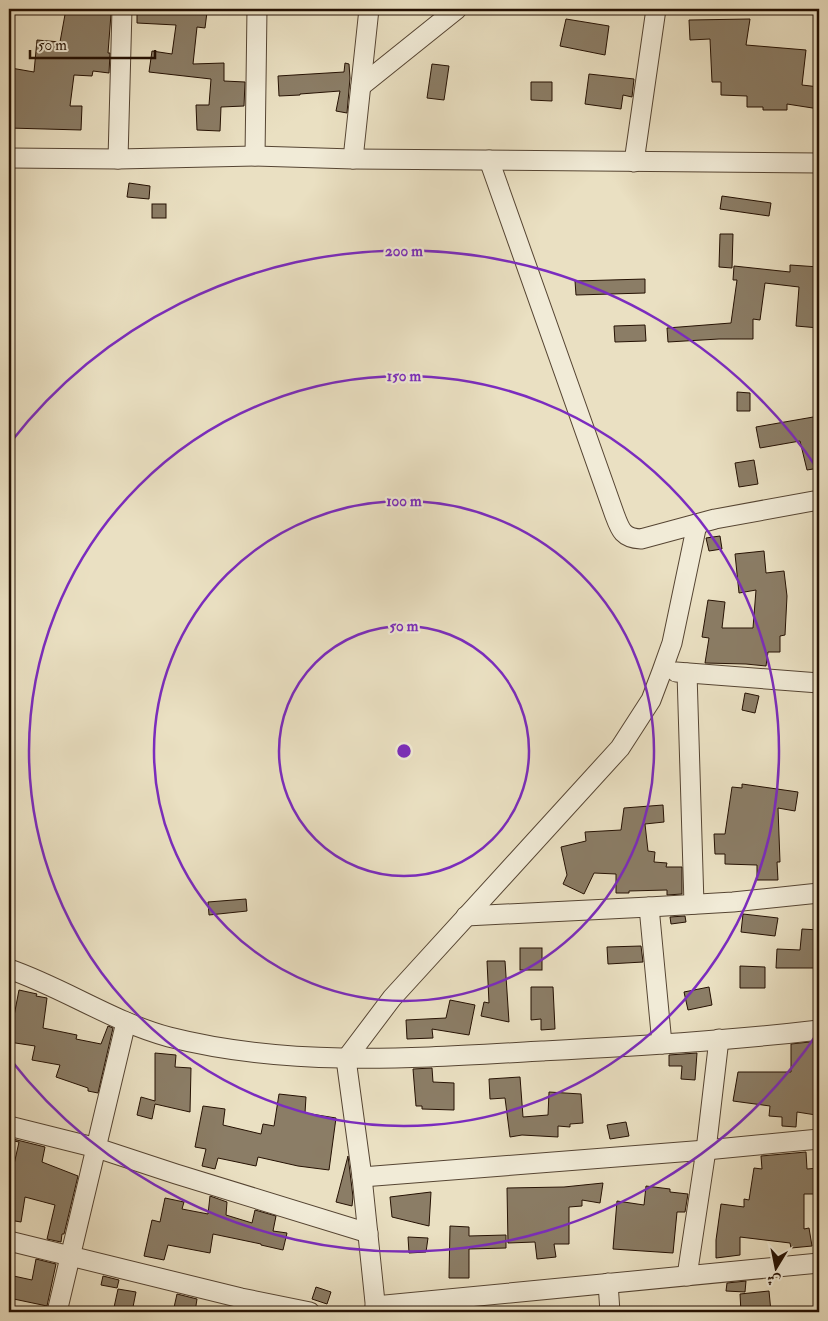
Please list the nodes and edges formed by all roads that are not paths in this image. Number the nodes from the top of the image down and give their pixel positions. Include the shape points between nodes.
1 (122, 9) edge
2 (257, 9) edge
3 (369, 9) edge
4 (457, 9) edge
5 (656, 9) edge
6 (361, 86) junction
7 (255, 156) junction
8 (9, 158) edge
9 (118, 159) junction
10 (353, 159) junction
11 (489, 160) junction
12 (634, 162) junction
13 (819, 163) edge
14 (819, 500) edge
15 (697, 524) junction
16 (662, 671) junction
17 (687, 673) junction
18 (819, 683) edge
19 (819, 893) edge
20 (694, 904) junction
21 (649, 908) junction
22 (466, 916) junction
23 (9, 969) edge
24 (126, 1022) junction
25 (819, 1030) edge
26 (719, 1038) junction
27 (662, 1044) junction
28 (346, 1059) junction
29 (9, 1126) edge
30 (819, 1139) edge
31 (97, 1148) junction
32 (706, 1150) junction
33 (362, 1177) junction
34 (368, 1233) junction
35 (9, 1241) edge
36 (70, 1255) junction
37 (819, 1263) edge
38 (687, 1276) junction
39 (608, 1283) junction
40 (484, 1304) edge
41 (241, 1305) edge
42 (376, 1309) edge
43 (57, 1312) edge
44 (310, 1312) edge
45 (610, 1312) edge

1 - 9 street
2 - 7 street
3 - 6 street
4 - 6 street
5 - 12 street
6 - 10 street
7 - 9 street
7 - 10 street
8 - 9 street
10 - 11 street
11 - 12 street
11 - 15 street via 623,533 631,539 641,540
12 - 13 street
14 - 15 street
15 - 16 street via 672,643
16 - 17 street
16 - 22 street via 650,700 620,748
17 - 18 street
17 - 20 street
19 - 20 street
20 - 21 street
21 - 22 street
21 - 27 street
22 - 28 street via 392,998
23 - 24 street
24 - 28 street via 168,1037 216,1047 280,1056
24 - 31 street
25 - 26 street
26 - 27 street
26 - 32 street
27 - 28 street
28 - 33 street
29 - 31 street
30 - 32 street
31 - 34 street
31 - 36 street
32 - 33 street
32 - 38 street
33 - 34 street
34 - 42 street
35 - 36 street
36 - 41 street
36 - 43 street
37 - 38 street
38 - 39 street
39 - 40 street
39 - 45 street
40 - 42 street
41 - 44 street

